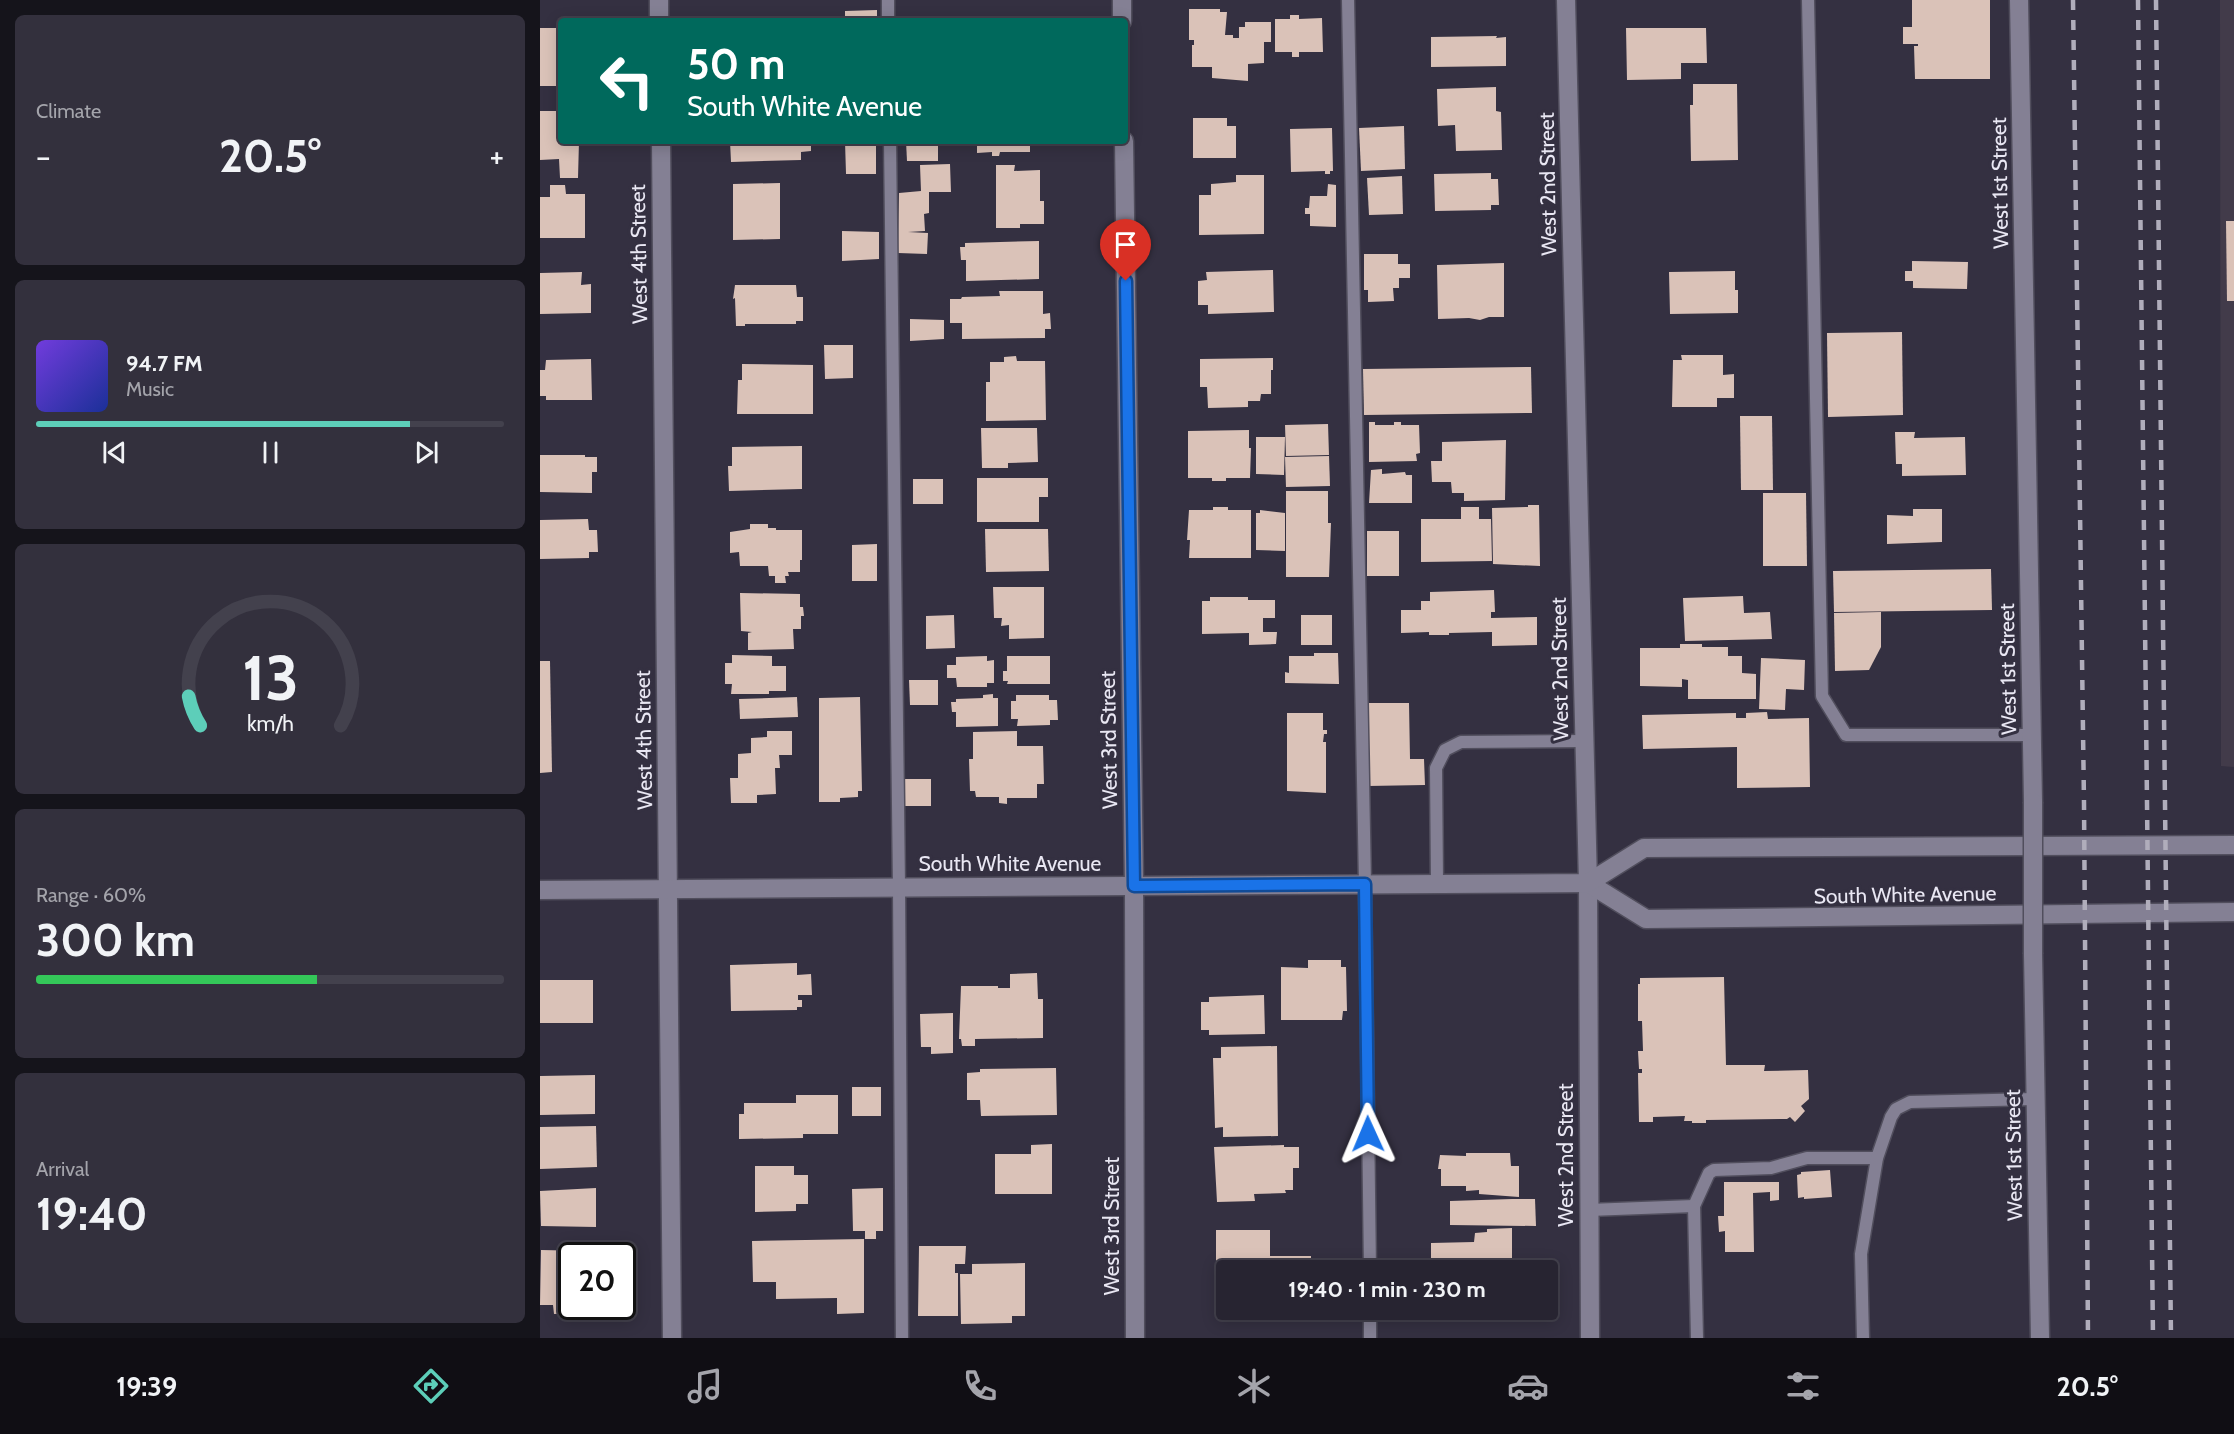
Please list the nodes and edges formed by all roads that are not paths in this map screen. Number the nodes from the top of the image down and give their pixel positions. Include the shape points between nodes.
1 (659, 0) edge
2 (888, 0) edge
3 (1122, 0) edge
4 (1348, 0) edge
5 (1566, 0) edge
6 (1808, 0) edge
7 (2019, 0) edge
8 (660, 18) edge
9 (888, 18) edge
10 (1122, 18) edge
11 (661, 144) edge
12 (890, 144) edge
13 (1124, 144) edge
14 (2032, 735) junction
15 (1584, 741) junction
16 (2234, 845) edge
17 (1437, 883) junction
18 (1588, 883) junction
19 (1365, 884) junction
20 (1134, 886) junction
21 (899, 887) junction
22 (668, 889) junction
23 (540, 890) edge
24 (2234, 912) edge
25 (2036, 1099) junction
26 (1877, 1158) junction
27 (1694, 1206) junction
28 (1589, 1210) junction
29 (1370, 1260) edge
30 (1370, 1320) edge
31 (672, 1338) edge
32 (902, 1338) edge
33 (1135, 1338) edge
34 (1370, 1338) edge
35 (1590, 1338) edge
36 (1697, 1338) edge
37 (1863, 1338) edge
38 (2040, 1338) edge

1 - 8 street
2 - 9 lane
3 - 10 street
4 - 19 lane
5 - 15 street, West 2nd Street
6 - 14 lane via 1822,696 1846,735
7 - 14 street, West 1st Street
11 - 22 street, West 4th Street
12 - 21 lane
13 - 20 street, West 3rd Street
14 - 25 street, West 1st Street, bridge
15 - 17 lane via 1461,742 1445,750 1436,768
15 - 18 street, West 2nd Street
16 - 18 street via 1644,848
17 - 18 street, South White Avenue
17 - 19 street, South White Avenue
18 - 24 street, South White Avenue via 1646,919
18 - 28 street, West 2nd Street
19 - 20 street, South White Avenue
19 - 29 lane
20 - 21 street, South White Avenue
20 - 33 street, West 3rd Street
21 - 22 street, South White Avenue
21 - 32 lane
22 - 23 street, South White Avenue
22 - 31 street, West 4th Street
25 - 26 lane via 1910,1102 1896,1109 1891,1117
25 - 38 street, West 1st Street
26 - 27 lane via 1807,1158 1771,1168 1714,1170
26 - 37 lane via 1861,1254
27 - 28 lane
27 - 36 lane
28 - 35 street, West 2nd Street
30 - 34 lane

